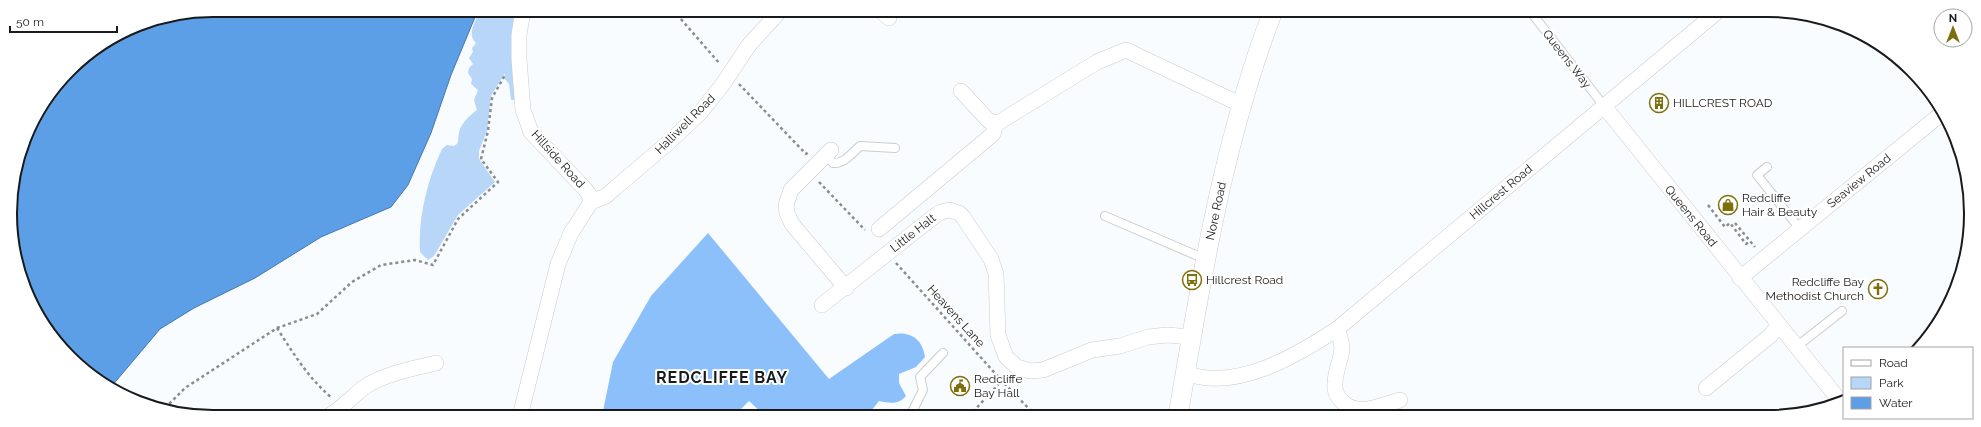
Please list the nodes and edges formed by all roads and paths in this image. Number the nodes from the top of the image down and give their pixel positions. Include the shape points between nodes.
1 (522, 17) edge
2 (679, 17) edge
3 (775, 17) edge
4 (1271, 17) edge
5 (1535, 17) edge
6 (1711, 17) edge
7 (712, 55) dead end
8 (506, 73) dead end
9 (746, 92) dead end
10 (961, 92) dead end
11 (1242, 105) junction
12 (1604, 106) junction
13 (1939, 116) edge
14 (996, 123) junction
15 (895, 148) dead end
16 (822, 154) junction
17 (1767, 167) dead end
18 (817, 180) dead end
19 (591, 202) junction
20 (1708, 206) dead end
21 (1105, 216) dead end
22 (1735, 223) dead end
23 (1800, 229) junction
24 (872, 230) joint
25 (1750, 241) junction
26 (1756, 248) dead end
27 (1206, 259) junction
28 (898, 265) dead end
29 (1740, 278) junction
30 (846, 288) junction
31 (822, 305) dead end
32 (1842, 311) dead end
33 (277, 328) junction
34 (1337, 329) junction
35 (1782, 329) junction
36 (1192, 337) junction
37 (1796, 347) junction
38 (943, 353) dead end
39 (436, 363) dead end
40 (1185, 373) junction
41 (1001, 380) junction
42 (1725, 383) dead end
43 (1706, 388) dead end
44 (1837, 397) edge
45 (1400, 400) dead end
46 (169, 404) edge
47 (342, 410) edge
48 (344, 410) edge
49 (522, 410) edge
50 (913, 410) edge
51 (974, 410) edge
52 (1030, 410) edge
53 (1179, 410) edge
54 (1366, 410) edge
55 (1384, 410) edge

1 - 19 street, Hillside Road via 519,59 523,110 528,124 531,132 585,189
2 - 7 path
3 - 19 street, Halliwell Road via 749,45 700,112 606,196
4 - 11 street, Nore Road
5 - 12 lane, Queens Way
6 - 12 street, Hillcrest Road
8 - 33 path via 492,98 481,159 498,182 458,219 433,265 415,260 381,265 352,282 317,314
9 - 16 path via 806,154
10 - 14 street via 989,121
11 - 14 street via 1126,50 1097,62
11 - 27 street, Nore Road
12 - 29 street, Queens Road
12 - 34 street, Hillcrest Road
13 - 23 street, Seaview Road
14 - 24 street via 993,134
15 - 16 lane via 860,146 837,164
16 - 30 street via 791,190 787,200 787,213 792,224
17 - 23 lane via 1757,175
18 - 24 path
19 - 49 street, Hillside Road via 571,233 558,264
20 - 25 path via 1725,227 1730,223 1746,244
21 - 27 lane
22 - 25 path
23 - 29 street, Seaview Road
25 - 26 path
27 - 36 street, Nore Road
28 - 41 path, Heavens Lane
29 - 35 street, Queens Road
30 - 31 street, Little Halt
30 - 36 street, Little Halt via 936,215 950,210 959,213 991,259 996,274 998,335 1006,357 1022,369 1043,370 1092,350 1120,346 1148,337
32 - 37 lane
33 - 46 path via 185,388
33 - 47 path via 312,378
34 - 40 street, Hillcrest Road via 1304,351 1254,371 1210,379
34 - 54 street via 1342,348 1335,382 1336,395 1342,402
35 - 37 street, Queens Road
35 - 42 street
35 - 43 street via 1770,335
36 - 40 street, Nore Road
37 - 44 street, Queens Road
38 - 50 lane via 920,377 923,390
39 - 48 street via 423,373 367,385
40 - 53 street, Nore Road
41 - 51 path
41 - 52 path, Heavens Lane
45 - 55 street

